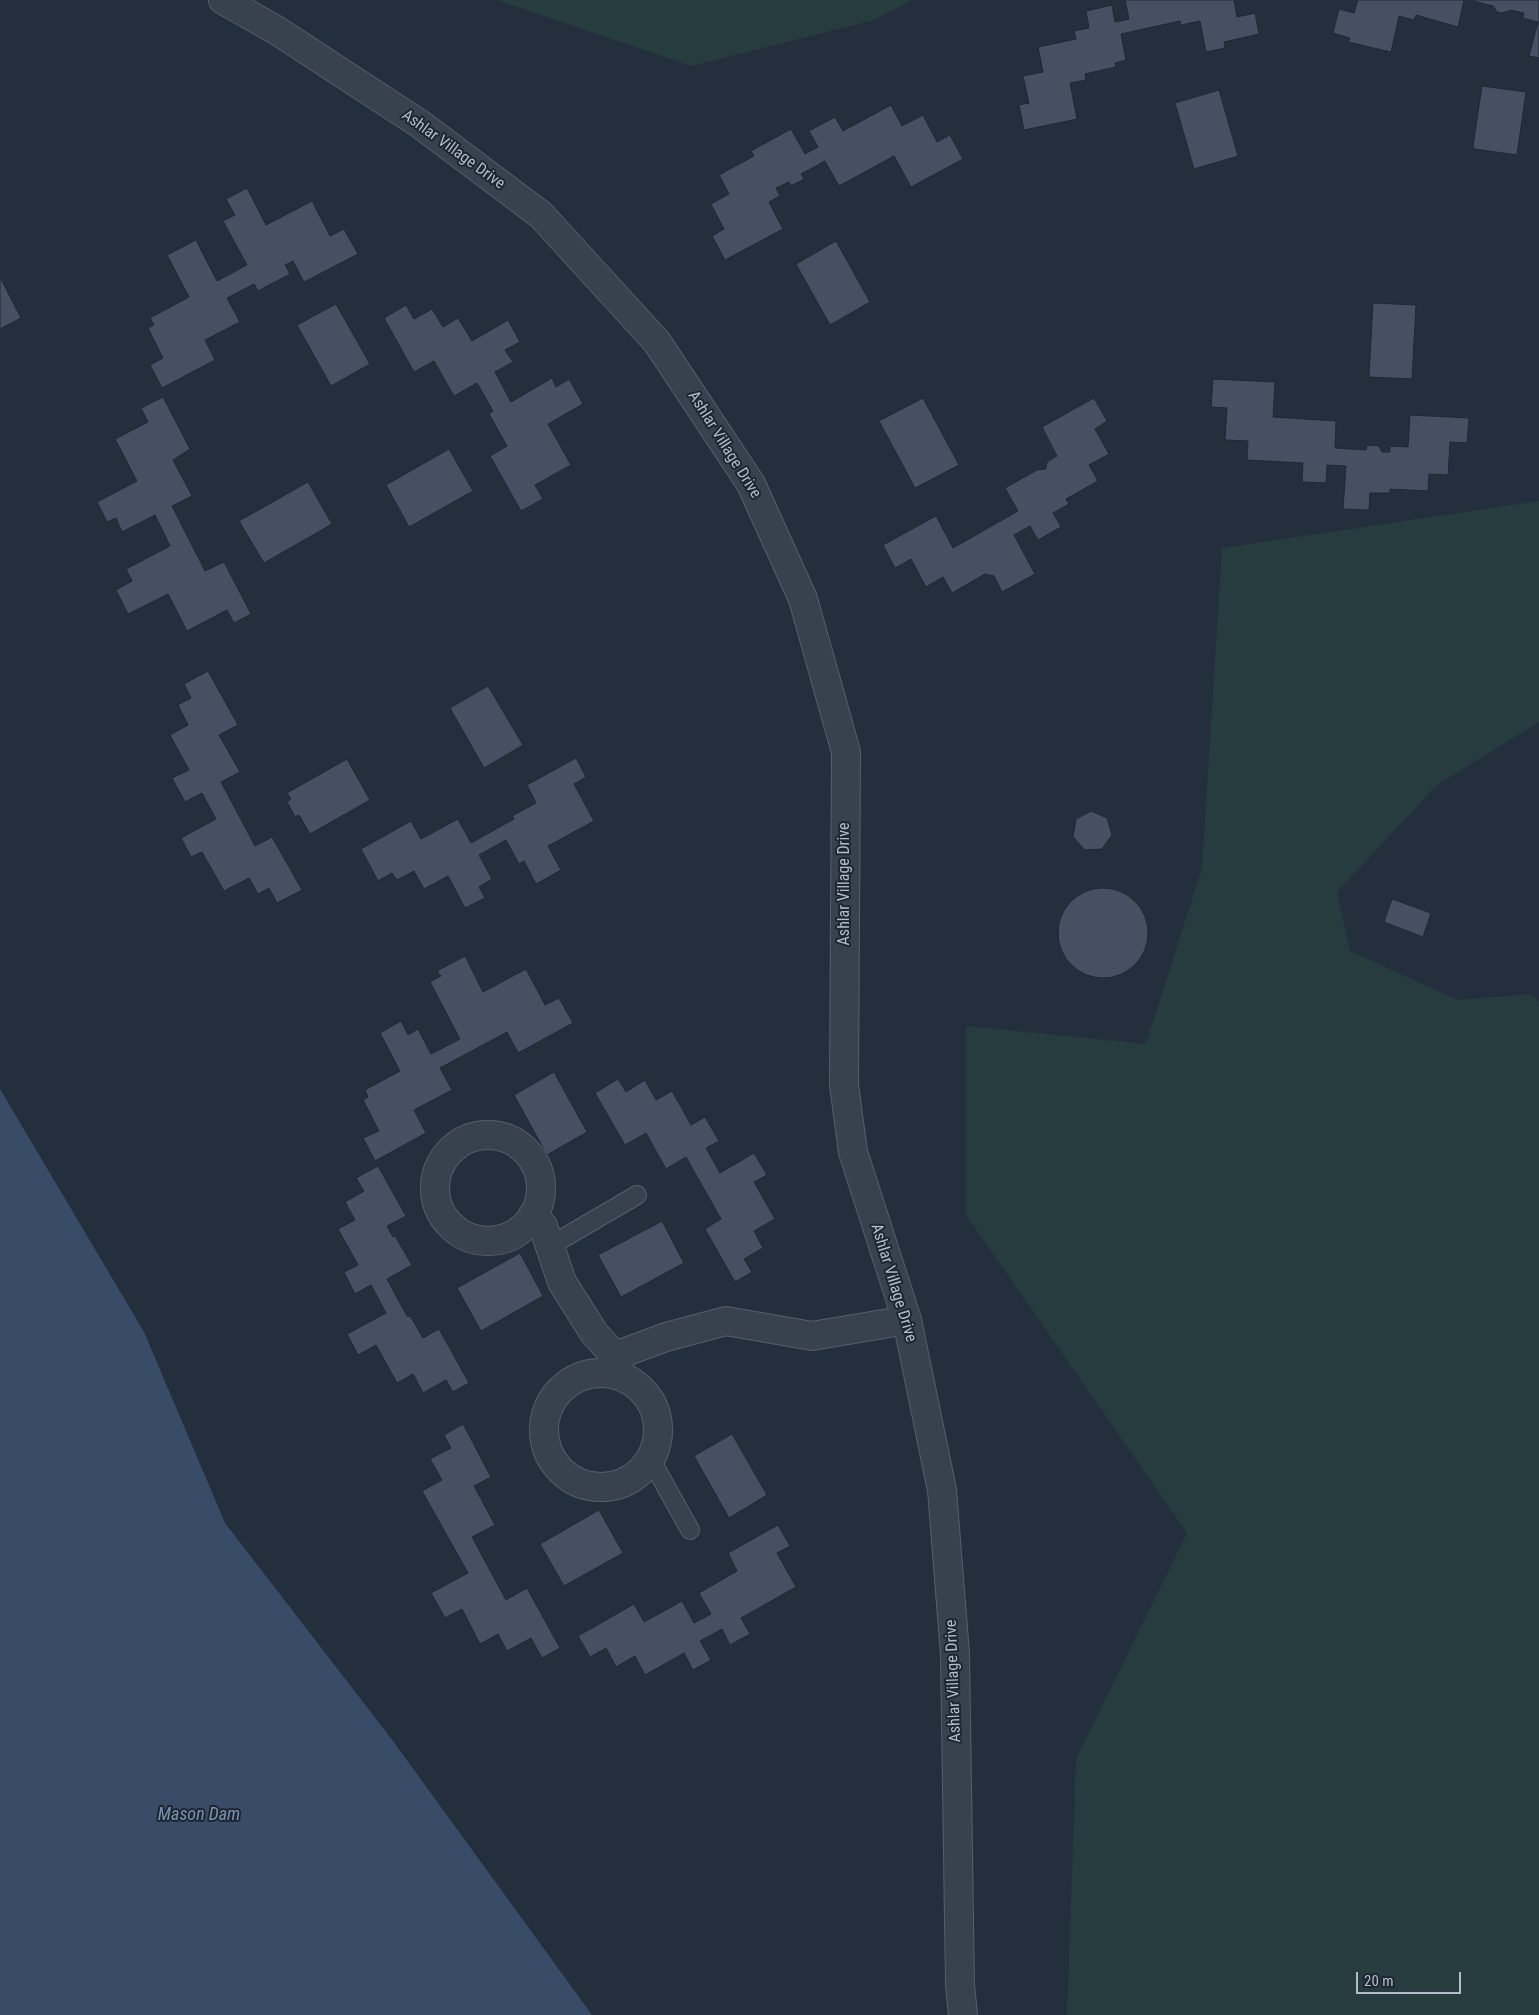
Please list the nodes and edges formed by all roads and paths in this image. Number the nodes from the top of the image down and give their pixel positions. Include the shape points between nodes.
1 (224, 0) edge
2 (637, 1194) dead end
3 (533, 1215) dead end
4 (550, 1246) junction
5 (907, 1320) junction
6 (618, 1366) junction
7 (650, 1458) junction
8 (690, 1530) dead end
9 (963, 2015) edge

1 - 5 street, Ashlar Village Drive via 420,124 541,215 657,342 751,484 803,599 846,752 844,1085 853,1152
2 - 4 lane
3 - 4 street via 543,1226
4 - 6 street via 562,1282
5 - 6 street via 812,1336 726,1321 666,1337
5 - 9 street, Ashlar Village Drive via 942,1490 955,1654
6 - 7 street via 647,1395 656,1412 659,1431 656,1449
6 - 7 street via 579,1377 552,1401 546,1418 545,1437 550,1454 560,1470 576,1481 594,1486 613,1486 631,1479
7 - 8 lane

